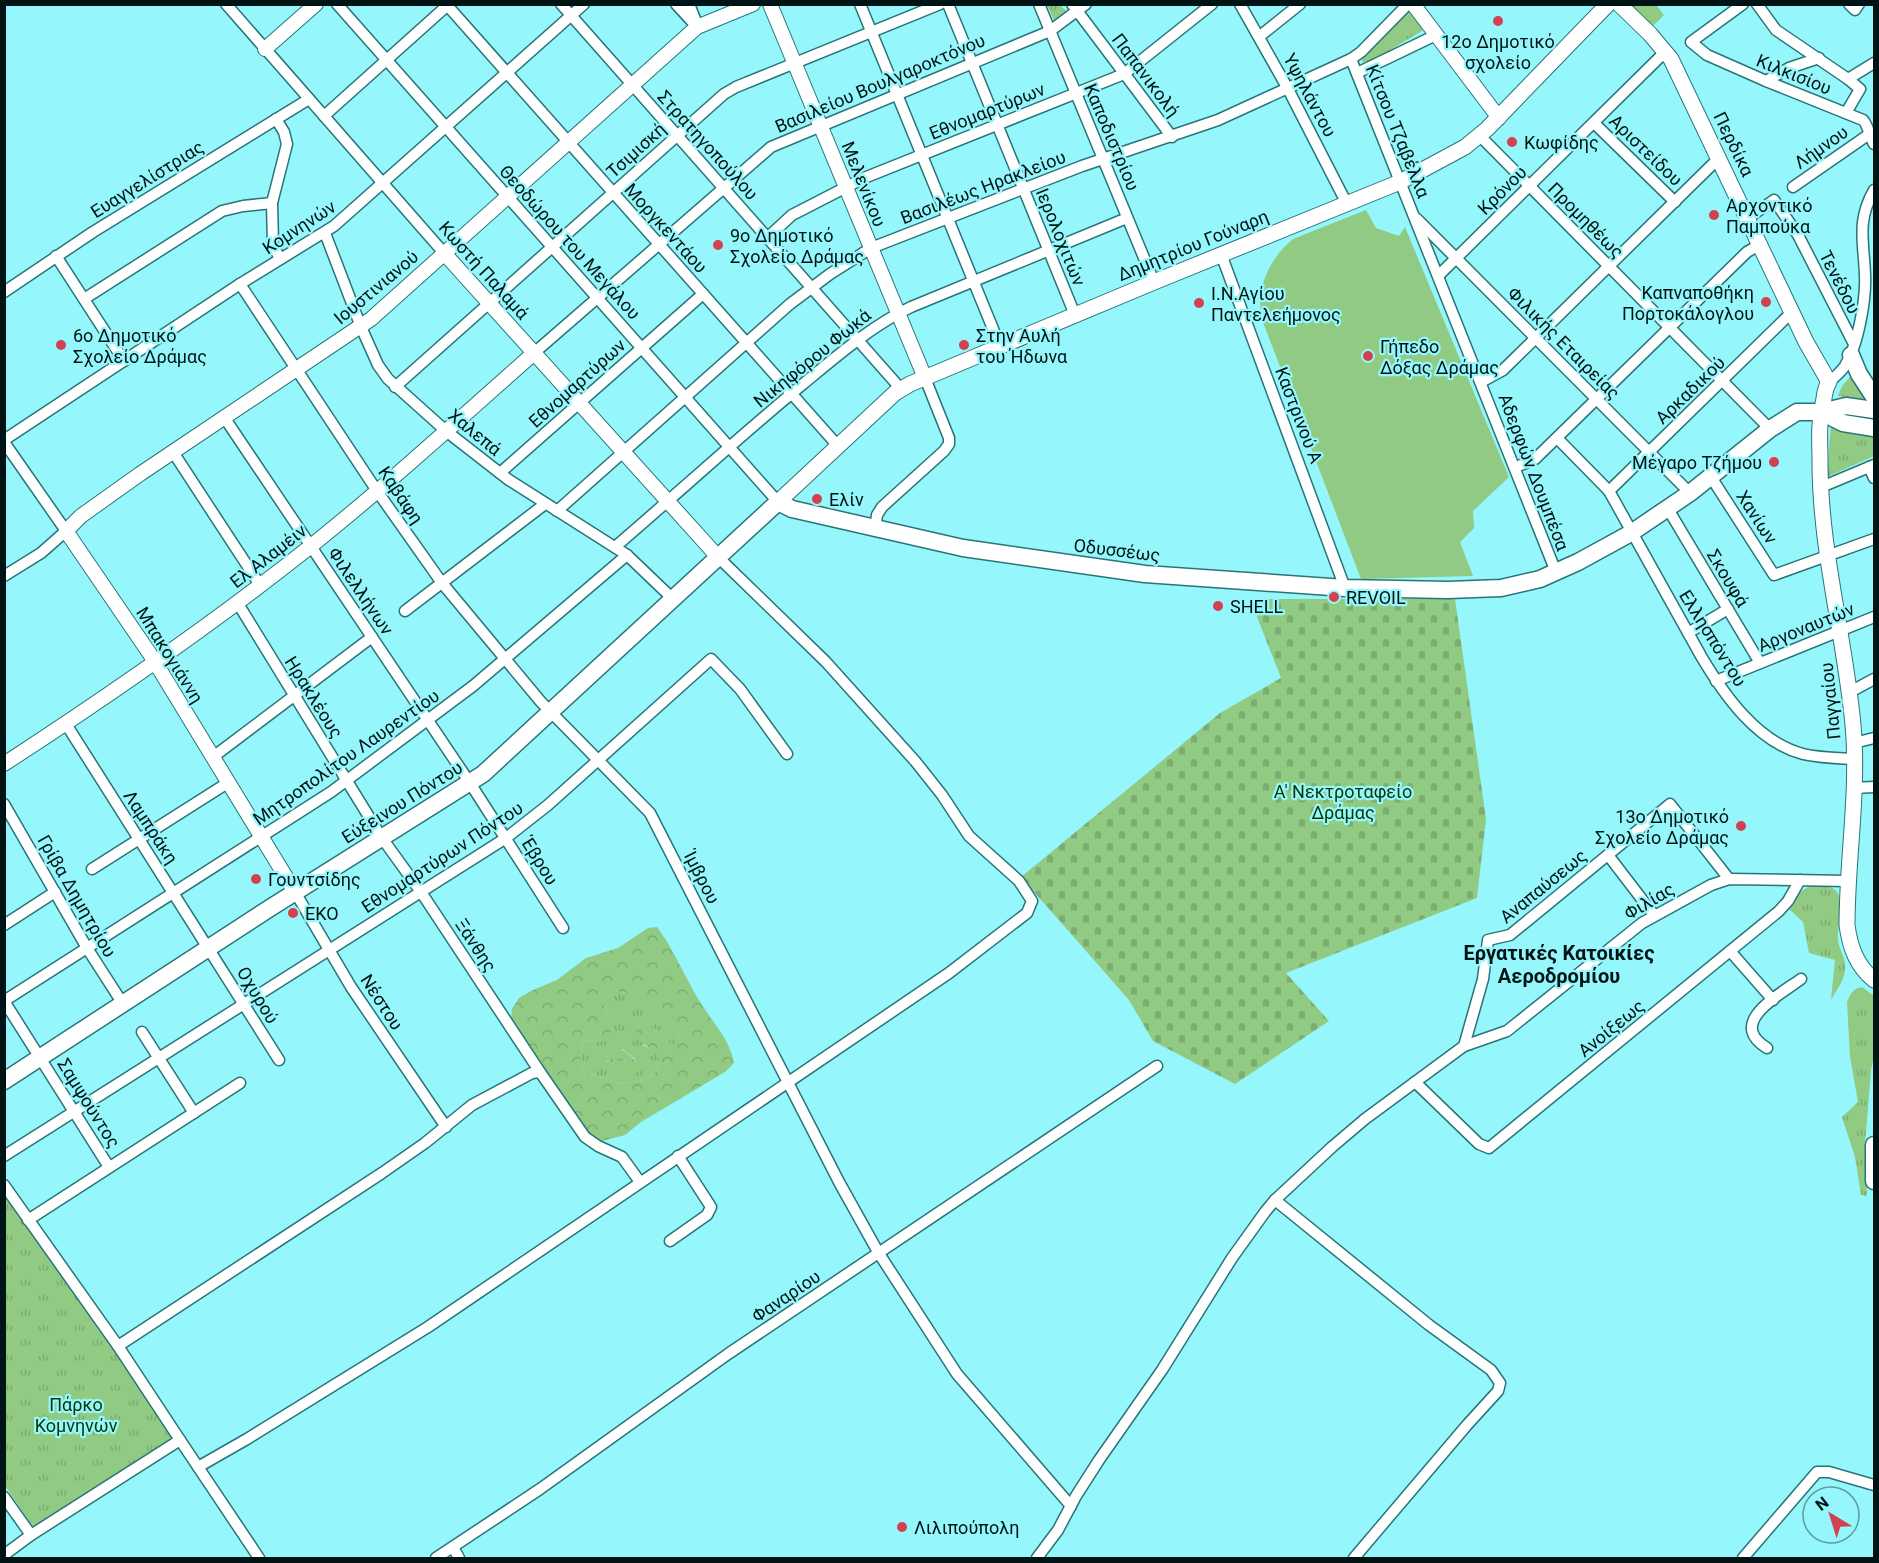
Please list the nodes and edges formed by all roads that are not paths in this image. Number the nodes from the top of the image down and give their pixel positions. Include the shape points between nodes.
1 (226, 4) edge
2 (316, 4) edge
3 (338, 4) edge
4 (561, 4) edge
5 (584, 4) edge
6 (676, 4) edge
7 (689, 4) edge
8 (753, 4) edge
9 (770, 4) edge
10 (860, 4) edge
11 (940, 4) edge
12 (948, 4) edge
13 (1039, 4) edge
14 (1212, 4) edge
15 (1240, 4) edge
16 (1300, 4) edge
17 (1408, 4) edge
18 (1413, 4) edge
19 (1608, 4) edge
20 (1619, 4) edge
21 (1743, 4) edge
22 (1757, 4) edge
23 (448, 5) edge
24 (1078, 7) edge
25 (571, 16) junction
26 (697, 27) junction
27 (1050, 31) junction
28 (871, 33) junction
29 (1436, 35) junction
30 (1260, 36) junction
31 (264, 49) junction
32 (1666, 51) junction
33 (1819, 57) junction
34 (1351, 59) junction
35 (387, 60) junction
36 (972, 63) junction
37 (1875, 63) edge
38 (795, 64) junction
39 (507, 73) junction
40 (1357, 73) junction
41 (1124, 74) junction
42 (1848, 79) junction
43 (1766, 81) junction
44 (632, 85) junction
45 (1288, 89) junction
46 (1076, 93) junction
47 (896, 94) junction
48 (309, 99) junction
49 (1846, 113) junction
50 (324, 116) junction
51 (1499, 118) junction
52 (276, 119) junction
53 (1594, 123) junction
54 (820, 125) junction
55 (997, 125) junction
56 (446, 127) junction
57 (678, 136) junction
58 (1480, 136) junction
59 (1172, 137) junction
60 (1872, 139) edge
61 (568, 142) junction
62 (921, 156) junction
63 (1719, 158) junction
64 (1103, 159) junction
65 (1400, 182) junction
66 (383, 183) junction
67 (1529, 186) junction
68 (723, 187) junction
69 (846, 187) junction
70 (1793, 187) dead end
71 (1023, 188) junction
72 (1875, 190) edge
73 (613, 193) junction
74 (507, 196) junction
75 (1675, 202) junction
76 (272, 203) junction
77 (1347, 204) junction
78 (1414, 216) junction
79 (947, 218) junction
80 (1127, 218) junction
81 (1748, 218) junction
82 (325, 233) junction
83 (767, 238) junction
84 (658, 244) junction
85 (1761, 244) junction
86 (553, 247) junction
87 (871, 248) junction
88 (1048, 250) junction
89 (444, 253) junction
90 (1221, 254) junction
91 (56, 256) junction
92 (1456, 258) junction
93 (280, 259) junction
94 (1609, 266) junction
95 (1438, 276) junction
96 (973, 282) junction
97 (1154, 282) junction
98 (240, 284) junction
99 (811, 287) junction
100 (4, 292) edge
101 (703, 294) junction
102 (597, 298) junction
103 (84, 299) junction
104 (490, 303) junction
105 (1792, 312) junction
106 (898, 313) junction
107 (1075, 315) junction
108 (361, 327) junction
109 (1670, 328) junction
110 (1536, 338) junction
111 (858, 339) junction
112 (746, 343) junction
113 (1000, 346) junction
114 (642, 348) junction
115 (1852, 349) junction
116 (534, 353) junction
117 (124, 361) junction
118 (296, 369) junction
119 (925, 378) junction
120 (1723, 381) junction
121 (1481, 382) junction
122 (1829, 382) junction
123 (395, 387) junction
124 (901, 389) junction
125 (791, 394) junction
126 (686, 397) junction
127 (1875, 397) edge
128 (1596, 399) junction
129 (579, 403) junction
130 (1875, 410) edge
131 (1821, 412) junction
132 (224, 417) junction
133 (1875, 428) edge
134 (1770, 429) junction
135 (446, 431) junction
136 (1557, 438) junction
137 (4, 441) edge
138 (838, 446) junction
139 (730, 447) junction
140 (173, 452) junction
141 (624, 452) junction
142 (1649, 452) junction
143 (1872, 466) edge
144 (1516, 467) junction
145 (500, 473) junction
146 (1711, 477) junction
147 (1875, 478) edge
148 (1820, 488) junction
149 (377, 491) junction
150 (1609, 491) junction
151 (1690, 494) junction
152 (668, 501) junction
153 (778, 502) junction
154 (545, 504) junction
155 (1668, 509) junction
156 (557, 511) junction
157 (875, 529) junction
158 (66, 531) junction
159 (1631, 533) junction
160 (1875, 539) edge
161 (311, 546) junction
162 (615, 547) junction
163 (627, 555) junction
164 (1827, 556) junction
165 (718, 557) junction
166 (1556, 572) junction
167 (4, 576) edge
168 (441, 583) junction
169 (260, 585) junction
170 (1345, 588) junction
171 (673, 599) junction
172 (237, 602) junction
173 (1728, 609) junction
174 (405, 611) dead end
175 (1875, 617) edge
176 (1840, 631) junction
177 (1688, 633) junction
178 (372, 637) junction
179 (504, 659) junction
180 (155, 663) junction
181 (1760, 663) junction
182 (1875, 680) edge
183 (1716, 681) junction
184 (1850, 692) junction
185 (294, 697) junction
186 (551, 712) junction
187 (428, 721) junction
188 (66, 724) junction
189 (1875, 738) edge
190 (1854, 743) junction
191 (787, 754) dead end
192 (213, 757) junction
193 (1854, 759) junction
194 (598, 760) junction
195 (4, 764) edge
196 (346, 781) junction
197 (229, 782) junction
198 (470, 783) junction
199 (1875, 787) edge
200 (1853, 788) junction
201 (4, 804) edge
202 (262, 837) junction
203 (382, 838) junction
204 (506, 838) junction
205 (140, 839) junction
206 (1608, 855) junction
207 (92, 869) dead end
208 (1729, 879) junction
209 (1800, 880) junction
210 (1848, 881) junction
211 (55, 892) junction
212 (174, 892) junction
213 (295, 892) junction
214 (421, 892) junction
215 (1654, 915) junction
216 (4, 925) edge
217 (563, 928) dead end
218 (209, 947) junction
219 (87, 948) junction
220 (330, 950) junction
221 (1730, 951) junction
222 (1872, 978) edge
223 (1801, 979) dead end
224 (1773, 1000) junction
225 (4, 1001) edge
226 (123, 1004) junction
227 (244, 1005) junction
228 (142, 1032) dead end
229 (1464, 1046) junction
230 (1767, 1048) dead end
231 (41, 1057) junction
232 (159, 1059) junction
233 (279, 1060) dead end
234 (1157, 1066) dead end
235 (540, 1072) junction
236 (4, 1081) edge
237 (789, 1082) junction
238 (1414, 1082) junction
239 (240, 1083) dead end
240 (75, 1111) junction
241 (194, 1113) junction
242 (446, 1127) junction
243 (1875, 1145) edge
244 (4, 1156) edge
245 (678, 1156) junction
246 (110, 1167) junction
247 (1875, 1181) edge
248 (640, 1182) junction
249 (4, 1185) edge
250 (1275, 1200) junction
251 (28, 1220) junction
252 (670, 1241) dead end
253 (878, 1252) junction
254 (118, 1346) junction
255 (180, 1440) junction
256 (198, 1467) junction
257 (1875, 1485) edge
258 (4, 1497) edge
259 (1071, 1506) junction
260 (31, 1535) junction
261 (453, 1547) junction
262 (4, 1554) edge
263 (259, 1558) edge
264 (436, 1558) edge
265 (459, 1558) edge
266 (1036, 1558) edge
267 (1354, 1558) edge
268 (1743, 1558) edge

1 - 31 street, Κωστή Παλαμά
2 - 31 street
3 - 35 street, Θεοδώρου του Μεγάλου
4 - 25 street, Στρατηγοπούλου
5 - 25 street, Κομνηνών
6 - 26 street
7 - 26 street
8 - 26 street, Ιουστινιανού
9 - 38 street, Μελενίκου
10 - 28 street
11 - 28 street, Τσιμισκή
12 - 36 street, Ιερολοχιτών
13 - 27 street, Καποδιστρίου
14 - 41 street, Εθνομαρτύρων
15 - 30 street, Υψηλάντου
16 - 30 street
17 - 34 street, Βασιλέως Ηρακλείου
18 - 29 street
19 - 51 main road, Δημητρίου Γούναρη
20 - 32 main road, Περδίκα
21 - 43 street, Κιλκισίου via 1690,42 1701,52
22 - 33 street via 1776,30
23 - 35 street
23 - 39 street, Μοργκεντάου
24 - 27 street, Βασιλείου Βουλγαροκτόνου
24 - 41 street, Παπανικολή
25 - 39 street, Κομνηνών
25 - 44 street, Στρατηγοπούλου
26 - 44 street, Ιουστινιανού
27 - 36 street, Βασιλείου Βουλγαροκτόνου
27 - 46 street, Καποδιστρίου
28 - 38 street, Τσιμισκή
28 - 47 street
29 - 40 street
29 - 51 street
30 - 45 street, Υψηλάντου
31 - 48 street, Κωστή Παλαμά
32 - 53 street, Κρόνου
32 - 63 main road, Περδίκα
33 - 42 street
33 - 43 street
34 - 40 street, Κίτσου Τζαβέλλα
34 - 45 street, Βασιλέως Ηρακλείου
35 - 50 street
35 - 56 street, Θεοδώρου του Μεγάλου
36 - 47 street, Βασιλείου Βουλγαροκτόνου
36 - 55 street, Ιερολοχιτών
37 - 42 street
38 - 54 street, Μελενίκου
38 - 57 street, Τσιμισκή via 731,90
39 - 56 street, Κομνηνών
39 - 61 street, Μοργκεντάου
40 - 65 street, Κίτσου Τζαβέλλα
41 - 46 street, Εθνομαρτύρων
41 - 59 street, Παπανικολή
42 - 49 street via 1860,89
43 - 49 street, Κιλκισίου
44 - 57 street, Στρατηγοπούλου
44 - 61 street, Ιουστινιανού
45 - 59 street, Βασιλέως Ηρακλείου
45 - 77 street, Υψηλάντου
46 - 55 street, Εθνομαρτύρων
46 - 64 street, Καποδιστρίου
47 - 54 street, Βασιλείου Βουλγαροκτόνου
47 - 62 street
48 - 50 street, Κωστή Παλαμά
48 - 52 street, Ευαγγελίστριας
49 - 60 street, Κιλκισίου via 1866,122
50 - 66 street, Κωστή Παλαμά
51 - 58 main road, Δημητρίου Γούναρη
52 - 76 street via 287,144
52 - 91 street, Ευαγγελίστριας
53 - 67 street, Κρόνου
53 - 75 street, Αριστείδου
54 - 68 street, Βασιλείου Βουλγαροκτόνου via 771,147
54 - 69 street, Μελενίκου
55 - 62 street, Εθνομαρτύρων
55 - 71 street, Ιερολοχιτών
56 - 66 street, Κομνηνών
56 - 74 street, Θεοδώρου του Μεγάλου
57 - 68 street, Στρατηγοπούλου
57 - 73 street, Τσιμισκή
58 - 65 main road, Δημητρίου Γούναρη
58 - 67 street, Προμηθέως
59 - 64 street, Βασιλέως Ηρακλείου
60 - 70 street, Λήμνου
61 - 73 street, Μοργκεντάου
61 - 74 street, Ιουστινιανού
62 - 69 street, Εθνομαρτύρων
62 - 79 street
63 - 75 street
63 - 81 main road, Περδίκα
64 - 71 street, Βασιλέως Ηρακλείου
64 - 80 street, Καποδιστρίου
65 - 77 main road, Δημητρίου Γούναρη
65 - 78 street, Κίτσου Τζαβέλλα
66 - 82 street, Κομνηνών
66 - 89 street, Κωστή Παλαμά
67 - 92 street, Κρόνου
67 - 94 street, Προμηθέως
68 - 83 street, Στρατηγοπούλου
68 - 84 street, Βασιλείου Βουλγαροκτόνου
69 - 83 street, Εθνομαρτύρων via 792,215
69 - 87 street, Μελενίκου
71 - 79 street, Βασιλέως Ηρακλείου
71 - 88 street, Ιερολοχιτών
72 - 115 street via 1862,228 1865,283
73 - 84 street, Μοργκεντάου
73 - 86 street, Τσιμισκή
74 - 86 street, Θεοδώρου του Μεγάλου
74 - 89 street, Ιουστινιανού
75 - 94 street
76 - 93 street via 273,245
76 - 103 street via 222,211
77 - 90 main road, Δημητρίου Γούναρη
78 - 92 street, Φιλικής Εταιρείας
78 - 95 street, Αδερφών Δουμπέσα
79 - 87 street, Βασιλέως Ηρακλείου
79 - 96 street
80 - 88 street, Νικηφόρου Φωκά
80 - 97 street, Καποδιστρίου
81 - 85 main road, Περδίκα
81 - 115 street, Τενέδου via 1774,200 1798,235
82 - 93 street, Κομνηνών
82 - 108 street, Χαλεπά
83 - 99 street, Στρατηγοπούλου
84 - 101 street, Μοργκεντάου
84 - 102 street, Βασιλείου Βουλγαροκτόνου
85 - 105 main road, Περδίκα
85 - 109 street via 1747,252
86 - 102 street, Θεοδώρου του Μεγάλου
86 - 104 street, Τσιμισκή
87 - 99 street, Βασιλέως Ηρακλείου
87 - 106 street, Μελενίκου
88 - 96 street, Νικηφόρου Φωκά
88 - 107 street, Ιερολοχιτών
89 - 104 street, Κωστή Παλαμά
89 - 108 street, Ιουστινιανού
90 - 97 main road, Δημητρίου Γούναρη
90 - 170 street, Καστρινού Α
91 - 100 street, Ευαγγελίστριας
91 - 103 street
92 - 95 street, Κρόνου
92 - 110 street, Φιλικής Εταιρείας
93 - 98 street, Κομνηνών
94 - 109 street, Προμηθέως
94 - 110 street
95 - 121 street, Αδερφών Δουμπέσα
96 - 106 street, Νικηφόρου Φωκά
96 - 113 street
97 - 107 main road, Δημητρίου Γούναρη
98 - 117 street, Κομνηνών
98 - 118 street, Καβάφη
99 - 111 street, Στρατηγοπούλου
99 - 112 street, Βασιλέως Ηρακλείου
101 - 112 street, Μοργκεντάου
101 - 114 street, Εθνομαρτύρων
102 - 114 street, Θεοδώρου του Μεγάλου
102 - 116 street, Βασιλείου Βουλγαροκτόνου
103 - 117 street
104 - 116 street, Κωστή Παλαμά
104 - 123 street, Τσιμισκή
105 - 120 street, Αρκαδικού
105 - 122 main road, Περδίκα
106 - 111 street, Νικηφόρου Φωκά
106 - 119 street, Μελενίκου
107 - 113 main road, Δημητρίου Γούναρη
108 - 118 street, Ιουστινιανού
108 - 123 street, Χαλεπά via 378,365
109 - 120 street, Προμηθέως
109 - 128 street
110 - 121 street via 1503,370
110 - 128 street, Φιλικής Εταιρείας
111 - 124 street, Στρατηγοπούλου
111 - 125 street, Νικηφόρου Φωκά
112 - 125 street, Μοργκεντάου
112 - 126 street, Βασιλέως Ηρακλείου
113 - 119 main road, Δημητρίου Γούναρη
114 - 126 street, Θεοδώρου του Μεγάλου
114 - 129 street, Εθνομαρτύρων
115 - 122 street via 1844,368
115 - 127 main road via 1859,374
116 - 129 street, Κωστή Παλαμά
116 - 135 street, Ελ Αλαμέιν
117 - 137 street, Κομνηνών
118 - 132 street, Ιουστινιανού
118 - 149 street, Καβάφη
119 - 124 main road, Δημητρίου Γούναρη
119 - 157 street via 949,444 882,507
120 - 134 street, Προμηθέως
120 - 142 street, Αρκαδικού
121 - 144 street, Αδερφών Δουμπέσα
122 - 131 main road
123 - 135 street, Χαλεπά
124 - 138 main road, Δημητρίου Γούναρη
125 - 138 street, Μοργκεντάου
125 - 139 street, Νικηφόρου Φωκά
126 - 139 street, Θεοδώρου του Μεγάλου
126 - 141 street, Βασιλέως Ηρακλείου
128 - 136 street
128 - 142 street, Φιλικής Εταιρείας
129 - 141 street, Κωστή Παλαμά
129 - 145 street, Εθνομαρτύρων
130 - 131 main road, Οδυσσέως via 1846,405
131 - 133 main road via 1843,423
131 - 134 main road, Οδυσσέως via 1797,412
131 - 148 main road, Παγγαίου
132 - 140 street, Ιουστινιανού
132 - 161 street, Φιλελλήνων
134 - 146 main road, Οδυσσέως
135 - 145 street, Χαλεπά
135 - 149 street, Ελ Αλαμέιν
136 - 144 street via 1535,459
136 - 150 street, Ελλησπόντου
137 - 158 street, Μπακογιάννη
138 - 153 main road, Δημητρίου Γούναρη
139 - 152 street, Νικηφόρου Φωκά
139 - 153 street, Θεοδώρου του Μεγάλου
140 - 158 street, Ιουστινιανού via 81,516
140 - 169 street
141 - 152 street, Κωστή Παλαμά
141 - 156 street, Βασιλέως Ηρακλείου
142 - 150 street, Αρκαδικού
142 - 151 street, Φιλικής Εταιρείας
143 - 147 street
143 - 148 street
144 - 166 street, Αδερφών Δουμπέσα
145 - 154 street, Χαλεπά
146 - 151 main road, Οδυσσέως
146 - 164 street, Χανίων via 1774,574
148 - 164 main road, Παγγαίου
149 - 161 street, Ελ Αλαμέιν
149 - 168 street, Καβάφη
150 - 159 street, Ελλησπόντου
151 - 155 main road, Οδυσσέως
152 - 162 street, Νικηφόρου Φωκά
152 - 165 street, Κωστή Παλαμά
153 - 157 main road, Οδυσσέως
153 - 165 main road, Εύξεινου Πόντου
154 - 156 street, Χαλεπά
154 - 168 street
155 - 159 main road, Οδυσσέως
155 - 173 street, Σκουφά
156 - 162 street, Χαλεπά
157 - 170 main road, Οδυσσέως via 1012,556 1145,574
158 - 167 street, Ιουστινιανού via 52,545
158 - 180 street, Μπακογιάννη
159 - 166 main road, Οδυσσέως
159 - 177 street, Ελλησπόντου
160 - 164 street
161 - 169 street, Ελ Αλαμέιν
161 - 178 street, Φιλελλήνων
162 - 163 street, Χαλεπά
163 - 171 street, Χαλεπά
163 - 179 street, Μητροπολίτου Λαυρεντίου
164 - 176 main road, Παγγαίου
165 - 171 main road, Εύξεινου Πόντου
165 - 237 street via 819,654 915,761 967,833 1019,881 1032,902 1027,913 949,973
166 - 170 main road, Οδυσσέως via 1501,588
168 - 174 street
168 - 179 street, Καβάφη
169 - 172 street, Ελ Αλαμέιν
171 - 186 main road, Εύξεινου Πόντου
172 - 180 street, Ελ Αλαμέιν
172 - 185 street, Ηρακλέους
173 - 177 street
173 - 181 street, Σκουφά
175 - 176 street, Αργοναυτών
176 - 181 street, Αργοναυτών
176 - 184 main road, Παγγαίου
177 - 183 street, Ελλησπόντου
178 - 185 street
178 - 187 street, Φιλελλήνων
179 - 186 street, Καβάφη
179 - 187 street, Μητροπολίτου Λαυρεντίου
180 - 188 street, Ελ Αλαμέιν
180 - 192 street, Μπακογιάννη
181 - 183 street, Αργοναυτών
182 - 184 street
183 - 193 street, Ελλησπόντου via 1750,720 1783,745 1804,754
184 - 190 main road, Παγγαίου
185 - 192 street
185 - 196 street, Ηρακλέους
186 - 194 street, Ίμβρου
186 - 198 main road, Εύξεινου Πόντου
187 - 196 street, Μητροπολίτου Λαυρεντίου
187 - 198 street, Φιλελλήνων
188 - 195 street, Ελ Αλαμέιν
188 - 205 street, Λαμπράκη
189 - 190 street
190 - 193 main road, Παγγαίου
191 - 194 street, Εθνομαρτύρων Πόντου via 740,689 711,659
192 - 197 street, Μπακογιάννη
193 - 200 main road, Παγγαίου
194 - 204 street, Εθνομαρτύρων Πόντου
194 - 237 street, Ίμβρου via 653,817
196 - 202 street, Μητροπολίτου Λαυρεντίου
196 - 203 street, Ηρακλέους
197 - 202 street, Μπακογιάννη
197 - 205 street
198 - 203 main road, Εύξεινου Πόντου
198 - 204 street, Έβρου
199 - 200 street
200 - 210 main road, Παγγαίου
201 - 211 street, Γρίβα Δημητρίου
202 - 212 street, Μητροπολίτου Λαυρεντίου
202 - 213 street, Μπακογιάννη
203 - 213 main road, Εύξεινου Πόντου
203 - 214 street, Ξάνθης
204 - 214 street, Εθνομαρτύρων Πόντου
204 - 217 street, Έβρου
205 - 207 street
205 - 212 street, Λαμπράκη
206 - 208 street, Αναπαύσεως via 1670,804
206 - 215 street
206 - 229 street, Αναπαύσεως via 1510,935 1488,940 1483,979
208 - 209 street, Φιλίας
208 - 215 street, Φιλίας
209 - 210 street, Φιλίας
209 - 221 street, Ανοίξεως via 1784,906
210 - 222 main road, Παγγαίου via 1850,942 1857,960
211 - 216 street
211 - 219 street, Γρίβα Δημητρίου
212 - 218 street, Λαμπράκη
212 - 219 street, Μητροπολίτου Λαυρεντίου
213 - 218 main road, Εύξεινου Πόντου
213 - 220 street, Νέστου
214 - 220 street, Εθνομαρτύρων Πόντου
214 - 235 street, Ξάνθης
215 - 229 street, Φιλίας via 1507,1031
218 - 226 main road, Εύξεινου Πόντου
218 - 227 street, Οχυρού
219 - 225 street, Μητροπολίτου Λαυρεντίου
219 - 226 street, Γρίβα Δημητρίου
220 - 227 street, Εθνομαρτύρων Πόντου
220 - 242 street, Νέστου
221 - 224 street
221 - 238 street, Ανοίξεως via 1489,1148 1479,1144
223 - 224 street
224 - 230 street via 1751,1022 1752,1035
225 - 231 street, Σαμψούντος
226 - 231 main road, Εύξεινου Πόντου
227 - 232 street, Εθνομαρτύρων Πόντου
227 - 233 street, Οχυρού
228 - 232 street
229 - 238 street, Φιλίας
231 - 236 main road, Εύξεινου Πόντου
231 - 240 street, Σαμψούντος
232 - 240 street, Εθνομαρτύρων Πόντου
232 - 241 street
234 - 253 street, Φαναρίου
235 - 242 street via 472,1105
235 - 248 street, Ξάνθης via 585,1137 622,1157
237 - 245 street
237 - 253 street, Ίμβρου
238 - 250 street, Φιλίας via 1365,1119
239 - 241 street
240 - 244 street, Εθνομαρτύρων Πόντου
240 - 246 street, Σαμψούντος
241 - 246 street
242 - 254 street
243 - 247 main road
245 - 248 street
245 - 252 street via 711,1207
246 - 251 street
248 - 256 street via 428,1327
249 - 251 street
250 - 259 street, Φιλίας via 1232,1258
250 - 267 street via 1491,1370 1500,1383 1498,1391
251 - 254 street
253 - 259 street, Ίμβρου via 957,1374
253 - 261 street, Φαναρίου
254 - 255 street
255 - 256 street
255 - 260 street
256 - 263 street
257 - 268 street via 1817,1472
258 - 260 street
259 - 266 street, Φιλίας
260 - 262 street
261 - 264 street, Φαναρίου
261 - 265 street

